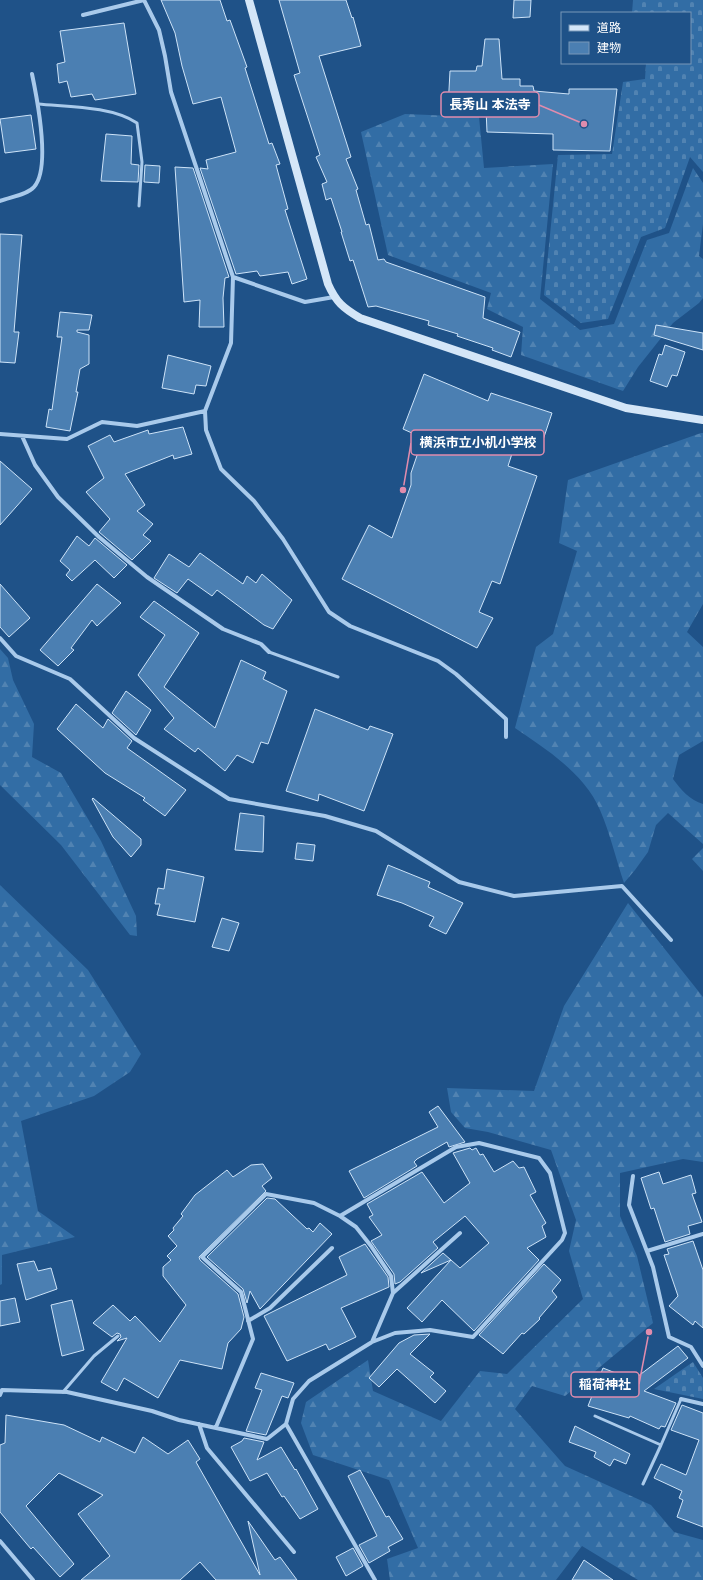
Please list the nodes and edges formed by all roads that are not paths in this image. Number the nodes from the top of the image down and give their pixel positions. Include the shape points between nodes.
1 (144, 0) edge
2 (249, 0) edge
3 (83, 15) dead end
4 (32, 74) dead end
5 (38, 104) junction
6 (0, 201) edge
7 (139, 206) dead end
8 (233, 277) junction
9 (334, 297) junction
10 (205, 411) junction
11 (703, 420) edge
12 (0, 434) edge
13 (22, 436) junction
14 (0, 638) edge
15 (269, 652) joint
16 (338, 677) dead end
17 (506, 737) dead end
18 (671, 940) dead end
19 (633, 1176) dead end
20 (340, 1216) junction
21 (460, 1233) dead end
22 (703, 1234) edge
23 (332, 1248) dead end
24 (647, 1250) junction
25 (393, 1293) junction
26 (248, 1320) junction
27 (118, 1336) dead end
28 (372, 1342) junction
29 (703, 1366) edge
30 (63, 1392) junction
31 (0, 1395) edge
32 (681, 1399) joint
33 (703, 1404) edge
34 (595, 1416) dead end
35 (199, 1424) junction
36 (286, 1424) junction
37 (216, 1427) junction
38 (661, 1445) junction
39 (643, 1484) dead end
40 (0, 1541) edge
41 (294, 1552) dead end
42 (34, 1580) edge
43 (375, 1580) edge

1 - 3 street
1 - 8 street via 158,30 171,92
2 - 9 street via 328,284
4 - 5 street
5 - 6 street via 42,141 40,175 35,186 29,191
5 - 7 lane via 110,112 126,116 137,123 142,162
8 - 9 street via 306,302
8 - 10 street via 231,343
9 - 11 street via 344,309 360,318 626,408
10 - 13 street via 137,426 102,422 68,439
10 - 17 street via 206,430 222,469 254,501 283,539 329,612 350,626 438,660 506,719
12 - 13 street
13 - 15 street via 35,465 58,497 99,537 147,577 223,628 261,644
14 - 18 street via 16,656 70,679 134,738 229,799 325,816 376,831 460,882 514,896 622,886
15 - 16 lane
19 - 24 street via 629,1205
20 - 25 street via 356,1227 371,1246 391,1276
20 - 26 street via 314,1203 266,1194 202,1257 241,1292
20 - 28 street via 456,1147 479,1143 539,1158 550,1173 565,1233 562,1240 473,1337 430,1330 395,1332
21 - 25 street
22 - 24 street
23 - 26 street via 270,1308
24 - 29 street via 669,1337 691,1347
25 - 28 street
26 - 37 street via 253,1339
27 - 30 lane via 94,1356
28 - 36 street via 309,1381 293,1399
30 - 31 street via 2,1390
30 - 35 street
32 - 33 street
32 - 38 lane
34 - 38 lane
35 - 37 street
35 - 41 street via 207,1448
36 - 37 street via 267,1439
36 - 43 street
38 - 39 lane
40 - 42 street

